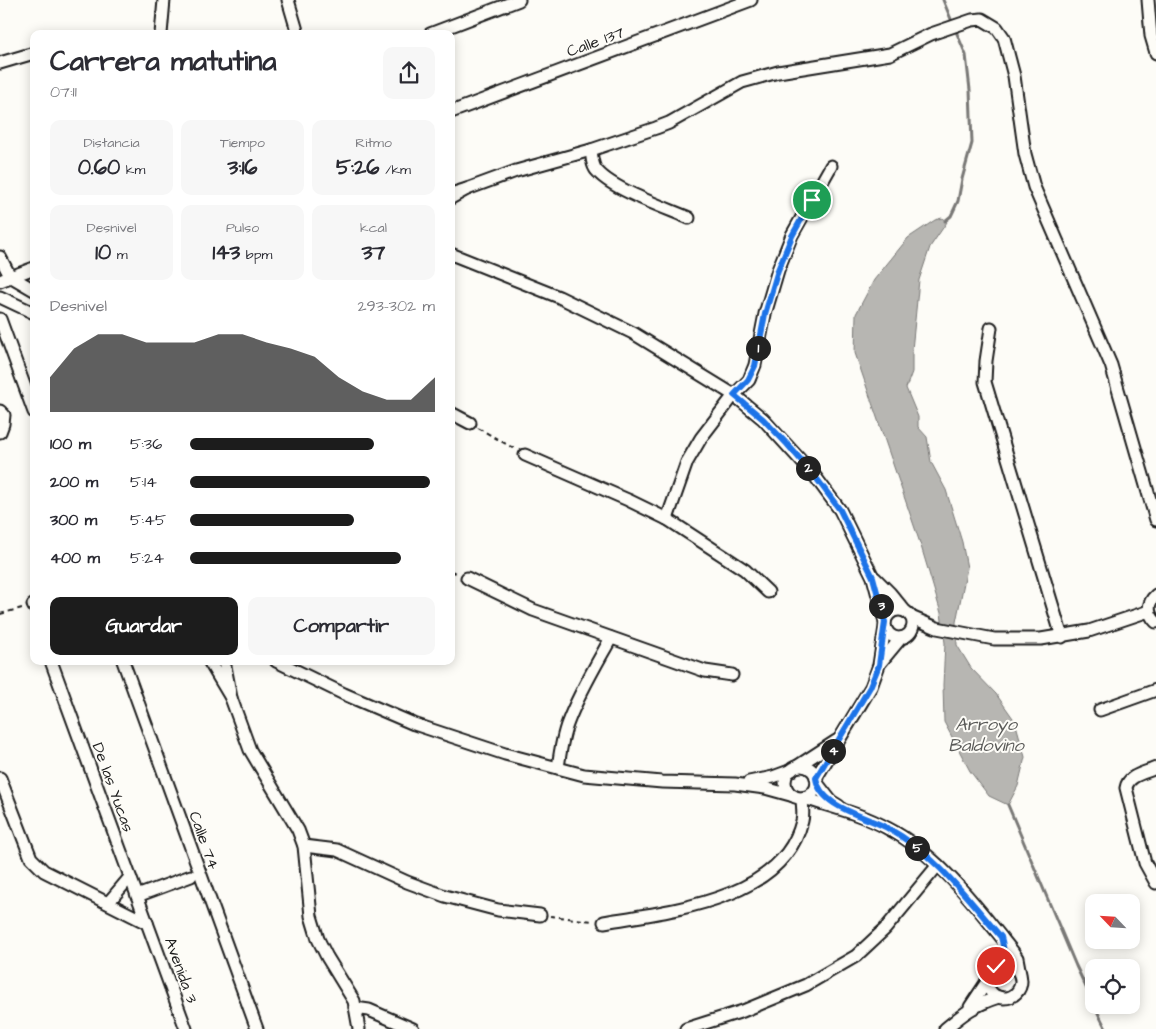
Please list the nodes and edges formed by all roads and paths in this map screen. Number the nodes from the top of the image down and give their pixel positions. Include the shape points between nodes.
1 (164, 0) edge
2 (288, 0) edge
3 (519, 0) edge
4 (751, 0) edge
5 (1148, 0) edge
6 (161, 30) edge
7 (297, 30) edge
8 (440, 30) edge
9 (1156, 53) edge
10 (30, 54) edge
11 (0, 63) edge
12 (455, 111) edge
13 (591, 150) junction
14 (831, 166) dead end
15 (467, 189) junction
16 (455, 193) edge
17 (455, 196) edge
18 (689, 218) dead end
19 (455, 252) edge
20 (0, 257) edge
21 (30, 270) edge
22 (5, 279) edge
23 (30, 288) edge
24 (0, 297) edge
25 (30, 310) edge
26 (0, 319) edge
27 (991, 328) dead end
28 (734, 395) junction
29 (30, 401) edge
30 (2, 413) edge
31 (455, 415) edge
32 (470, 423) joint
33 (0, 432) edge
34 (525, 455) joint
35 (667, 519) junction
36 (1156, 520) edge
37 (873, 577) junction
38 (467, 578) dead end
39 (768, 592) dead end
40 (1156, 595) edge
41 (30, 607) edge
42 (1149, 611) junction
43 (0, 614) edge
44 (908, 614) junction
45 (1156, 622) edge
46 (885, 625) junction
47 (937, 628) junction
48 (904, 637) junction
49 (1062, 637) junction
50 (611, 638) junction
51 (52, 665) edge
52 (124, 665) edge
53 (211, 665) edge
54 (225, 665) edge
55 (282, 665) edge
56 (879, 665) junction
57 (732, 675) dead end
58 (1156, 690) edge
59 (231, 698) junction
60 (1100, 710) dead end
61 (840, 738) junction
62 (558, 768) junction
63 (794, 768) junction
64 (1156, 768) edge
65 (0, 778) edge
66 (817, 780) junction
67 (735, 784) junction
68 (800, 797) junction
69 (849, 812) junction
70 (304, 846) junction
71 (938, 865) junction
72 (191, 876) dead end
73 (130, 877) junction
74 (1156, 883) edge
75 (137, 896) junction
76 (108, 903) junction
77 (540, 915) joint
78 (604, 922) joint
79 (147, 923) junction
80 (1001, 937) junction
81 (996, 966) junction
82 (1020, 974) junction
83 (988, 980) junction
84 (999, 997) junction
85 (355, 1008) junction
86 (970, 1009) junction
87 (186, 1029) edge
88 (257, 1029) edge
89 (359, 1029) edge
90 (413, 1029) edge
91 (686, 1029) edge
92 (944, 1029) edge

1 - 6 street
2 - 7 street
3 - 8 street
4 - 12 street, Calle 137
5 - 9 street
10 - 11 street
13 - 15 street
13 - 18 street via 593,164 604,177
13 - 36 street via 669,123 742,82 778,72 890,54 931,34 972,20 982,20 997,28 1004,38 1014,76 1025,154 1034,186 1111,365
14 - 28 street via 792,236 765,314 755,366 748,380
15 - 16 street
15 - 17 street
19 - 28 street via 633,333
20 - 22 street
21 - 22 street
22 - 23 street
24 - 25 street
26 - 29 street
27 - 49 street via 985,382
28 - 35 street via 687,462
28 - 37 street via 763,419 814,475 840,510
30 - 33 street
31 - 32 street
32 - 34 path
34 - 35 street
35 - 39 street via 745,570
37 - 44 street
37 - 46 street
38 - 50 street via 533,610
40 - 42 street via 1151,600
41 - 43 path
42 - 45 street
42 - 49 street
44 - 46 street via 894,611
44 - 47 street
44 - 48 street via 912,629
46 - 48 street via 890,635
46 - 56 street
47 - 48 street
47 - 49 street via 994,639
48 - 56 street
50 - 57 street via 705,671
50 - 62 street via 568,723
51 - 73 street, De las Yucas
52 - 88 street, Calle 74
53 - 59 street
54 - 59 street
55 - 62 street via 414,724
56 - 61 street
58 - 60 street
59 - 70 street via 250,750 298,830
61 - 63 street
61 - 66 street
62 - 67 street via 584,775 623,779
63 - 66 street via 811,769
63 - 67 street via 773,777
63 - 68 street via 788,774 786,784
64 - 74 street via 1130,778 1126,788 1146,863
65 - 76 street via 31,858 44,871
66 - 68 street via 813,792
66 - 69 street via 831,801
67 - 68 street
68 - 69 street
68 - 78 street via 802,820 791,848 770,870 736,892 684,908
69 - 71 street via 906,839
70 - 77 street via 337,850 445,896 498,910
70 - 85 street via 311,916 318,939
71 - 80 street
71 - 91 street via 885,929 856,956 806,985
72 - 75 street
73 - 75 street, De las Yucas
73 - 76 street
75 - 79 street, De las Yucas
76 - 79 street
77 - 78 path
79 - 87 street, Avenida 3
80 - 81 street via 1005,950
80 - 82 street via 1017,958
81 - 82 street via 1008,964
81 - 83 street
82 - 84 street via 1019,990 1010,997
83 - 84 street via 990,990
83 - 86 street
84 - 86 street
85 - 89 street
85 - 90 street via 369,1010
86 - 92 street

